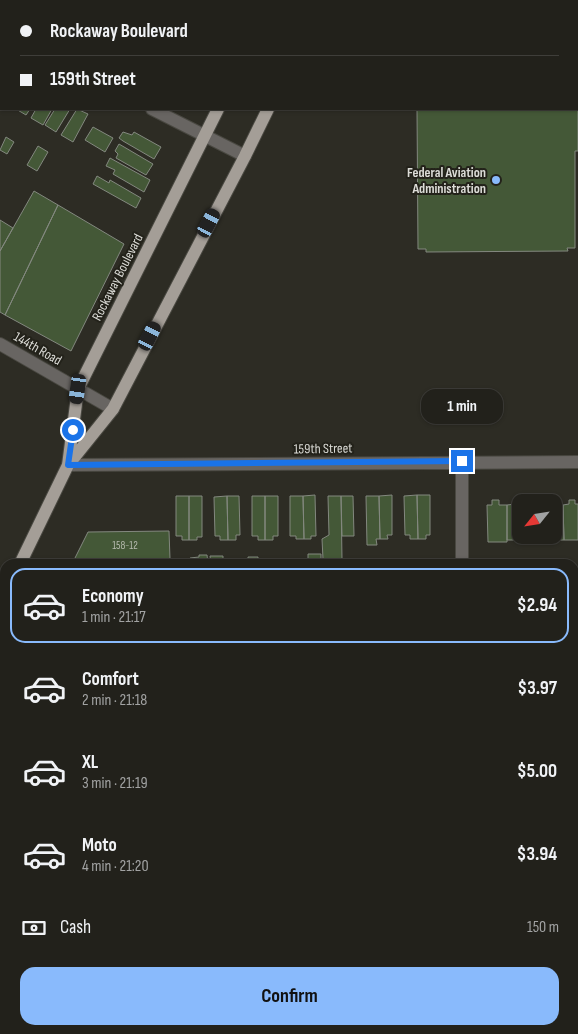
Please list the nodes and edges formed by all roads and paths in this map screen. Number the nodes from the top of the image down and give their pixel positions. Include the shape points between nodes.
1 (154, 110) edge
2 (218, 110) edge
3 (268, 110) edge
4 (205, 135) junction
5 (246, 156) junction
6 (0, 344) edge
7 (78, 389) junction
8 (112, 409) junction
9 (462, 461) junction
10 (578, 462) edge
11 (68, 465) junction
12 (22, 559) edge
13 (462, 559) edge

1 - 4 street
2 - 4 main road, Rockaway Boulevard
3 - 5 main road, Rockaway Boulevard
4 - 5 street
4 - 7 main road, Rockaway Boulevard
5 - 8 main road, Rockaway Boulevard
6 - 7 street, 144th Road
7 - 8 street, 144th Road
7 - 11 main road, Rockaway Boulevard
8 - 11 main road, Rockaway Boulevard
9 - 10 street, 159th Street
9 - 11 street, 159th Street
9 - 13 street
11 - 12 main road, Rockaway Boulevard

